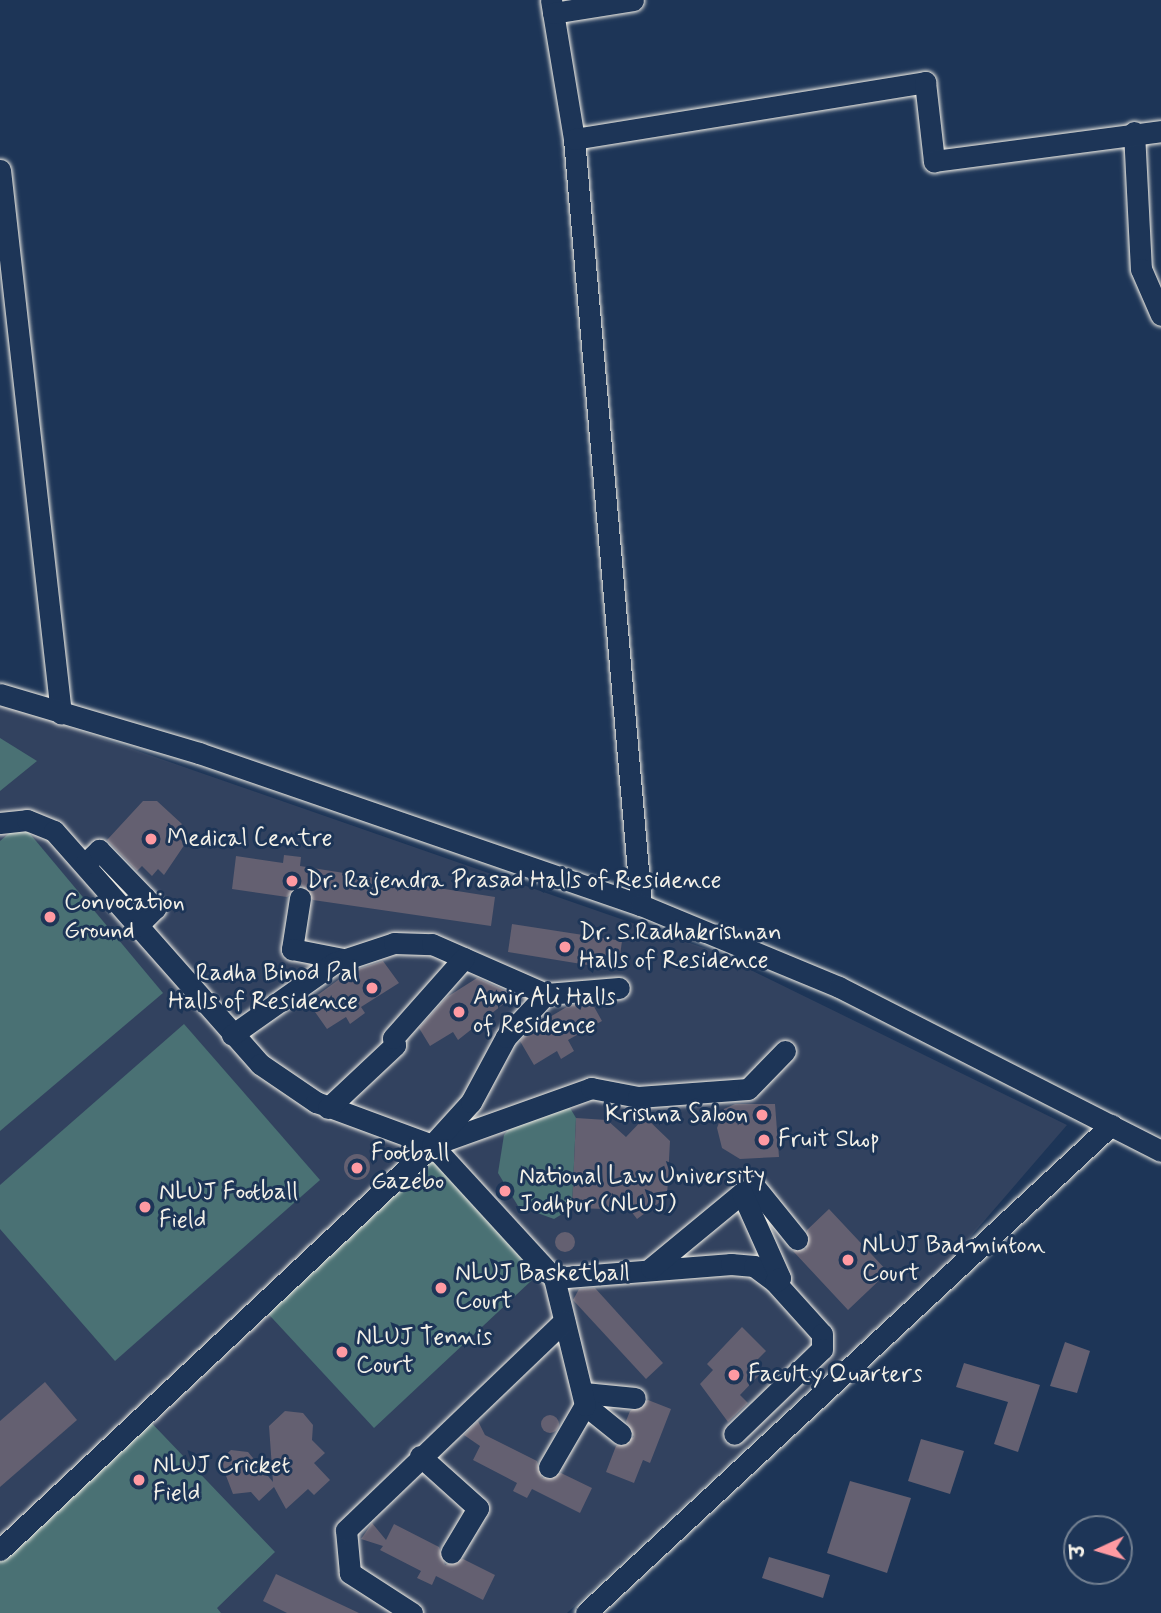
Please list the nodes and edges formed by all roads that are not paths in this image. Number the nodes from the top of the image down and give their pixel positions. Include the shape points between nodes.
1 (633, 0) edge
2 (552, 7) edge
3 (1161, 131) edge
4 (1134, 132) junction
5 (574, 139) junction
6 (0, 170) edge
7 (1161, 315) edge
8 (0, 694) edge
9 (61, 715) junction
10 (0, 824) edge
11 (300, 898) dead end
12 (641, 905) junction
13 (464, 958) junction
14 (342, 959) junction
15 (620, 988) dead end
16 (546, 994) junction
17 (232, 1035) junction
18 (785, 1051) dead end
19 (328, 1108) junction
20 (1111, 1125) junction
21 (432, 1145) junction
22 (1161, 1151) edge
23 (742, 1193) junction
24 (797, 1239) dead end
25 (651, 1268) junction
26 (554, 1278) junction
27 (775, 1282) junction
28 (564, 1321) junction
29 (635, 1398) dead end
30 (585, 1399) junction
31 (621, 1434) dead end
32 (734, 1434) dead end
33 (420, 1455) junction
34 (549, 1466) dead end
35 (0, 1550) edge
36 (451, 1553) dead end
37 (412, 1613) edge
38 (586, 1613) edge

1 - 2 street
2 - 5 street
3 - 4 street
4 - 5 street via 934,161 925,82
4 - 7 street via 1141,269
5 - 12 street
6 - 9 street
8 - 9 street
9 - 12 street via 225,762
10 - 17 street via 27,820 54,831
11 - 14 street via 292,949
12 - 20 street via 839,986
13 - 14 street via 432,944 394,943
13 - 16 street
13 - 19 street via 393,1038 395,1045
14 - 17 street
15 - 16 street
16 - 21 street via 506,1037 471,1102
17 - 19 street via 260,1064
18 - 21 street via 748,1089 638,1097 591,1088
19 - 21 street
20 - 22 street
20 - 38 street
21 - 26 street
21 - 35 street
23 - 24 street via 755,1187
23 - 25 street
23 - 27 street via 780,1278
25 - 26 street
25 - 27 street via 754,1266
26 - 28 street
27 - 32 street via 817,1326 822,1349
28 - 30 street
28 - 33 street
29 - 30 street
30 - 31 street
30 - 34 street
33 - 36 street via 478,1508
33 - 37 street via 352,1519 343,1541 350,1573

